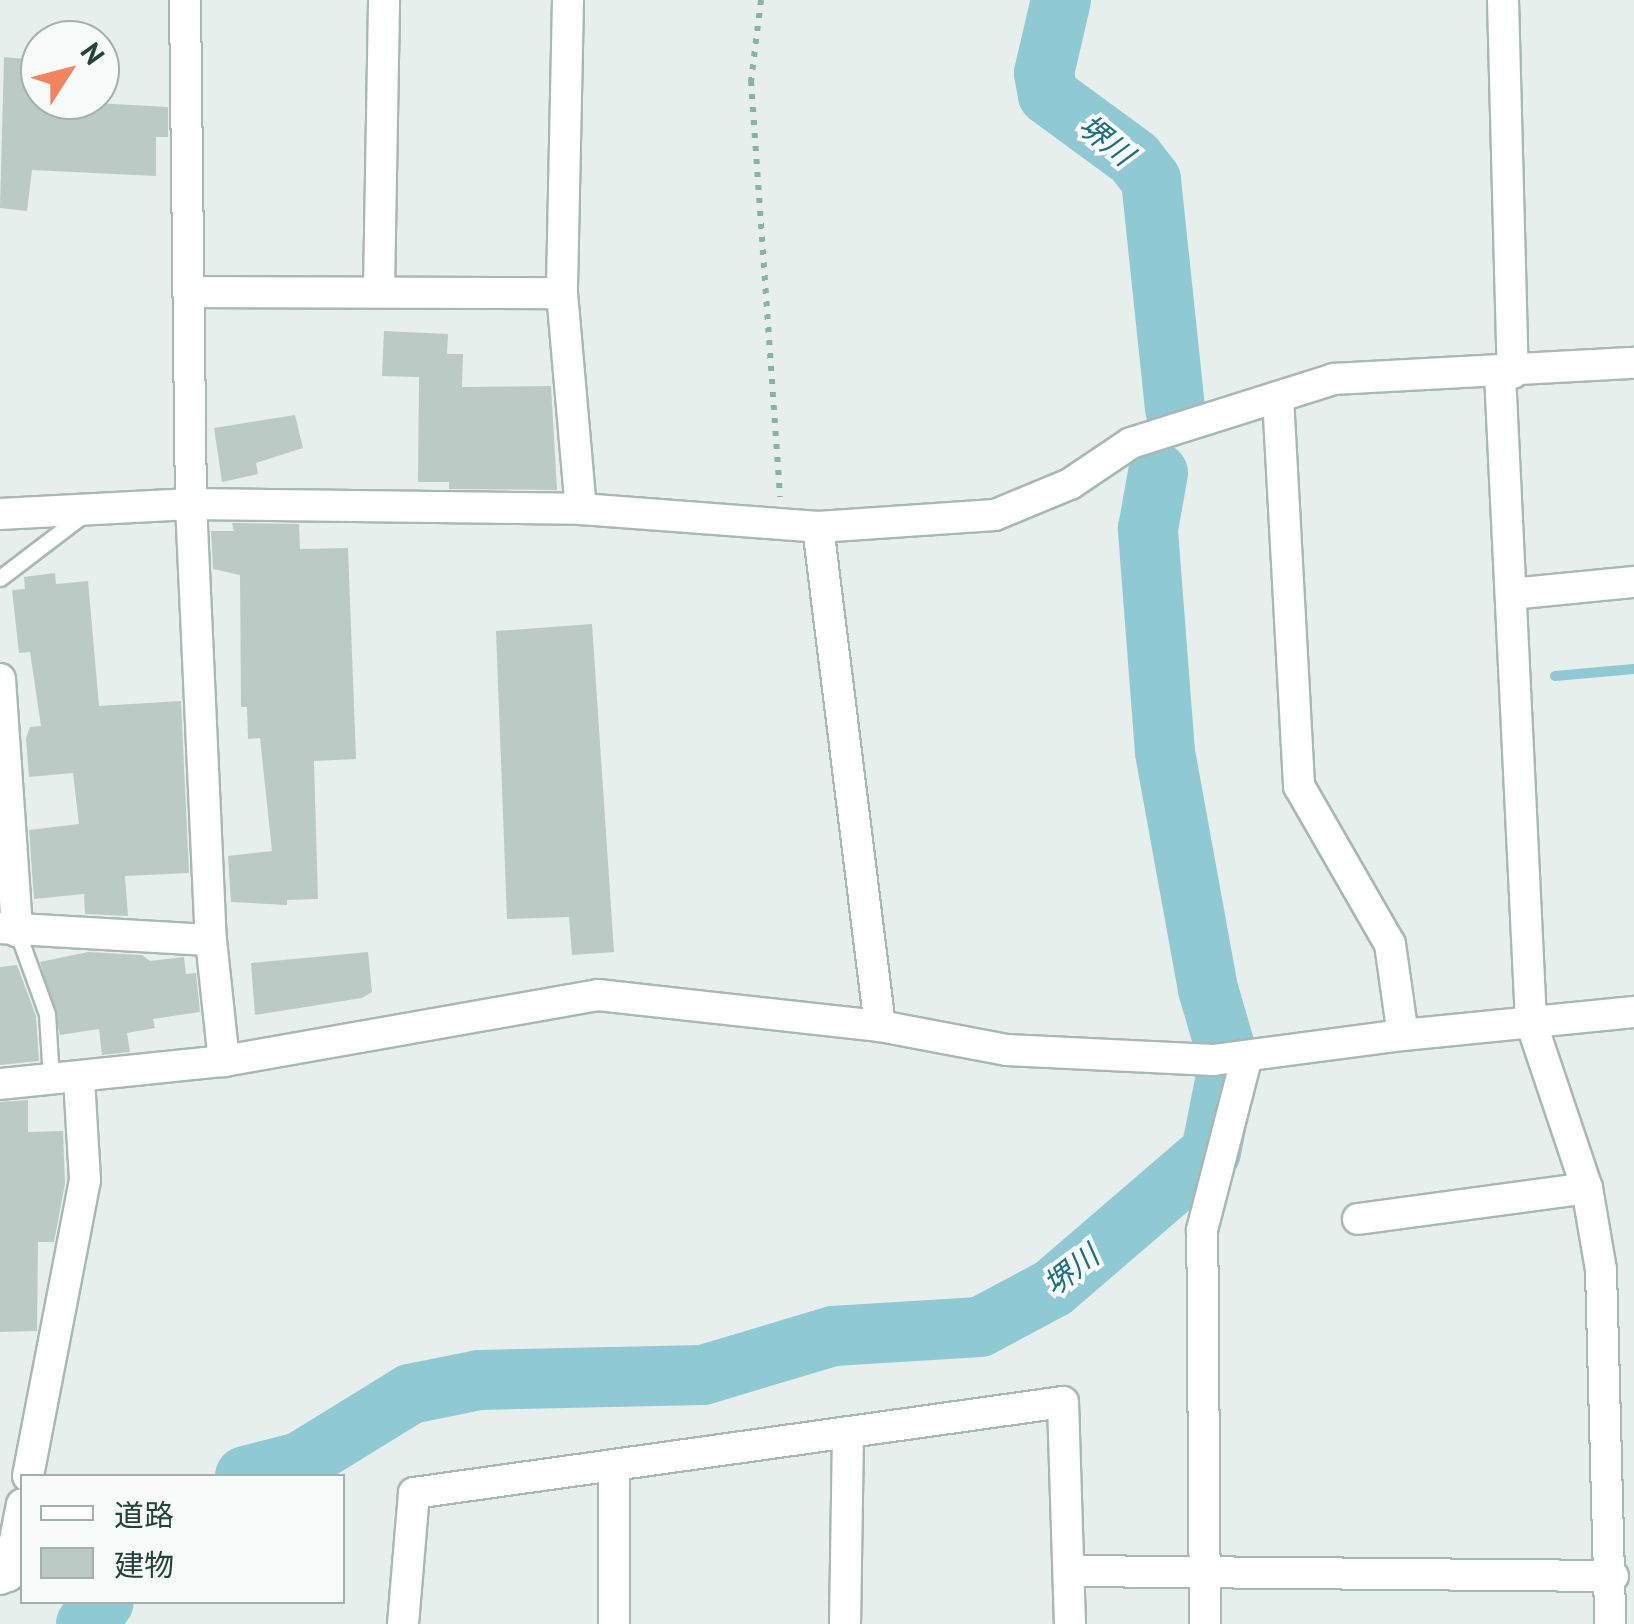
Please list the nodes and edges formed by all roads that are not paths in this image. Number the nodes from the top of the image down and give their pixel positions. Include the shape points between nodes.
1 (186, 0) edge
2 (384, 0) edge
3 (568, 0) edge
4 (1503, 0) edge
5 (379, 290) junction
6 (188, 292) junction
7 (562, 293) junction
8 (1634, 362) edge
9 (1506, 374) junction
10 (1278, 397) junction
11 (191, 504) junction
12 (581, 509) junction
13 (89, 510) junction
14 (0, 514) edge
15 (818, 527) junction
16 (0, 578) edge
17 (1634, 582) edge
18 (1510, 594) junction
19 (0, 679) edge
20 (8, 929) edge
21 (211, 940) junction
22 (1634, 1012) edge
23 (1531, 1022) junction
24 (880, 1026) junction
25 (1403, 1035) junction
26 (1234, 1060) junction
27 (224, 1061) junction
28 (65, 1079) junction
29 (0, 1084) edge
30 (1587, 1188) junction
31 (1358, 1218) dead end
32 (848, 1432) junction
33 (614, 1465) junction
34 (28, 1474) edge
35 (20, 1514) edge
36 (1071, 1571) junction
37 (1206, 1575) junction
38 (1612, 1576) junction
39 (0, 1579) edge
40 (403, 1624) edge
41 (614, 1624) edge
42 (845, 1624) edge
43 (1070, 1624) edge
44 (1206, 1624) edge
45 (1610, 1624) edge

1 - 6 street
2 - 5 street
3 - 7 street
4 - 9 street
5 - 6 street
5 - 7 street
6 - 11 street
7 - 12 street
8 - 9 street
9 - 10 street via 1334,379
9 - 18 street
10 - 15 street via 1131,442 1042,498 995,516
10 - 25 street via 1299,786 1390,944
11 - 12 street
11 - 13 street
11 - 21 street
12 - 15 street
13 - 14 street
13 - 16 lane
15 - 24 street
17 - 18 street
18 - 23 street
19 - 20 street
20 - 21 street
20 - 28 lane via 47,1014
21 - 27 street
22 - 23 street
23 - 25 street
23 - 30 street
24 - 26 street via 1008,1050
24 - 27 street via 598,996
25 - 26 street
26 - 37 street via 1202,1230
27 - 28 street
28 - 29 street
28 - 34 street via 85,1180
30 - 31 street
30 - 38 street via 1601,1270
32 - 33 street
32 - 36 street via 1063,1402
32 - 42 street
33 - 40 street via 414,1494
33 - 41 street
35 - 39 street via 8,1576
36 - 37 street
36 - 43 street
37 - 38 street
37 - 44 street
38 - 45 street

